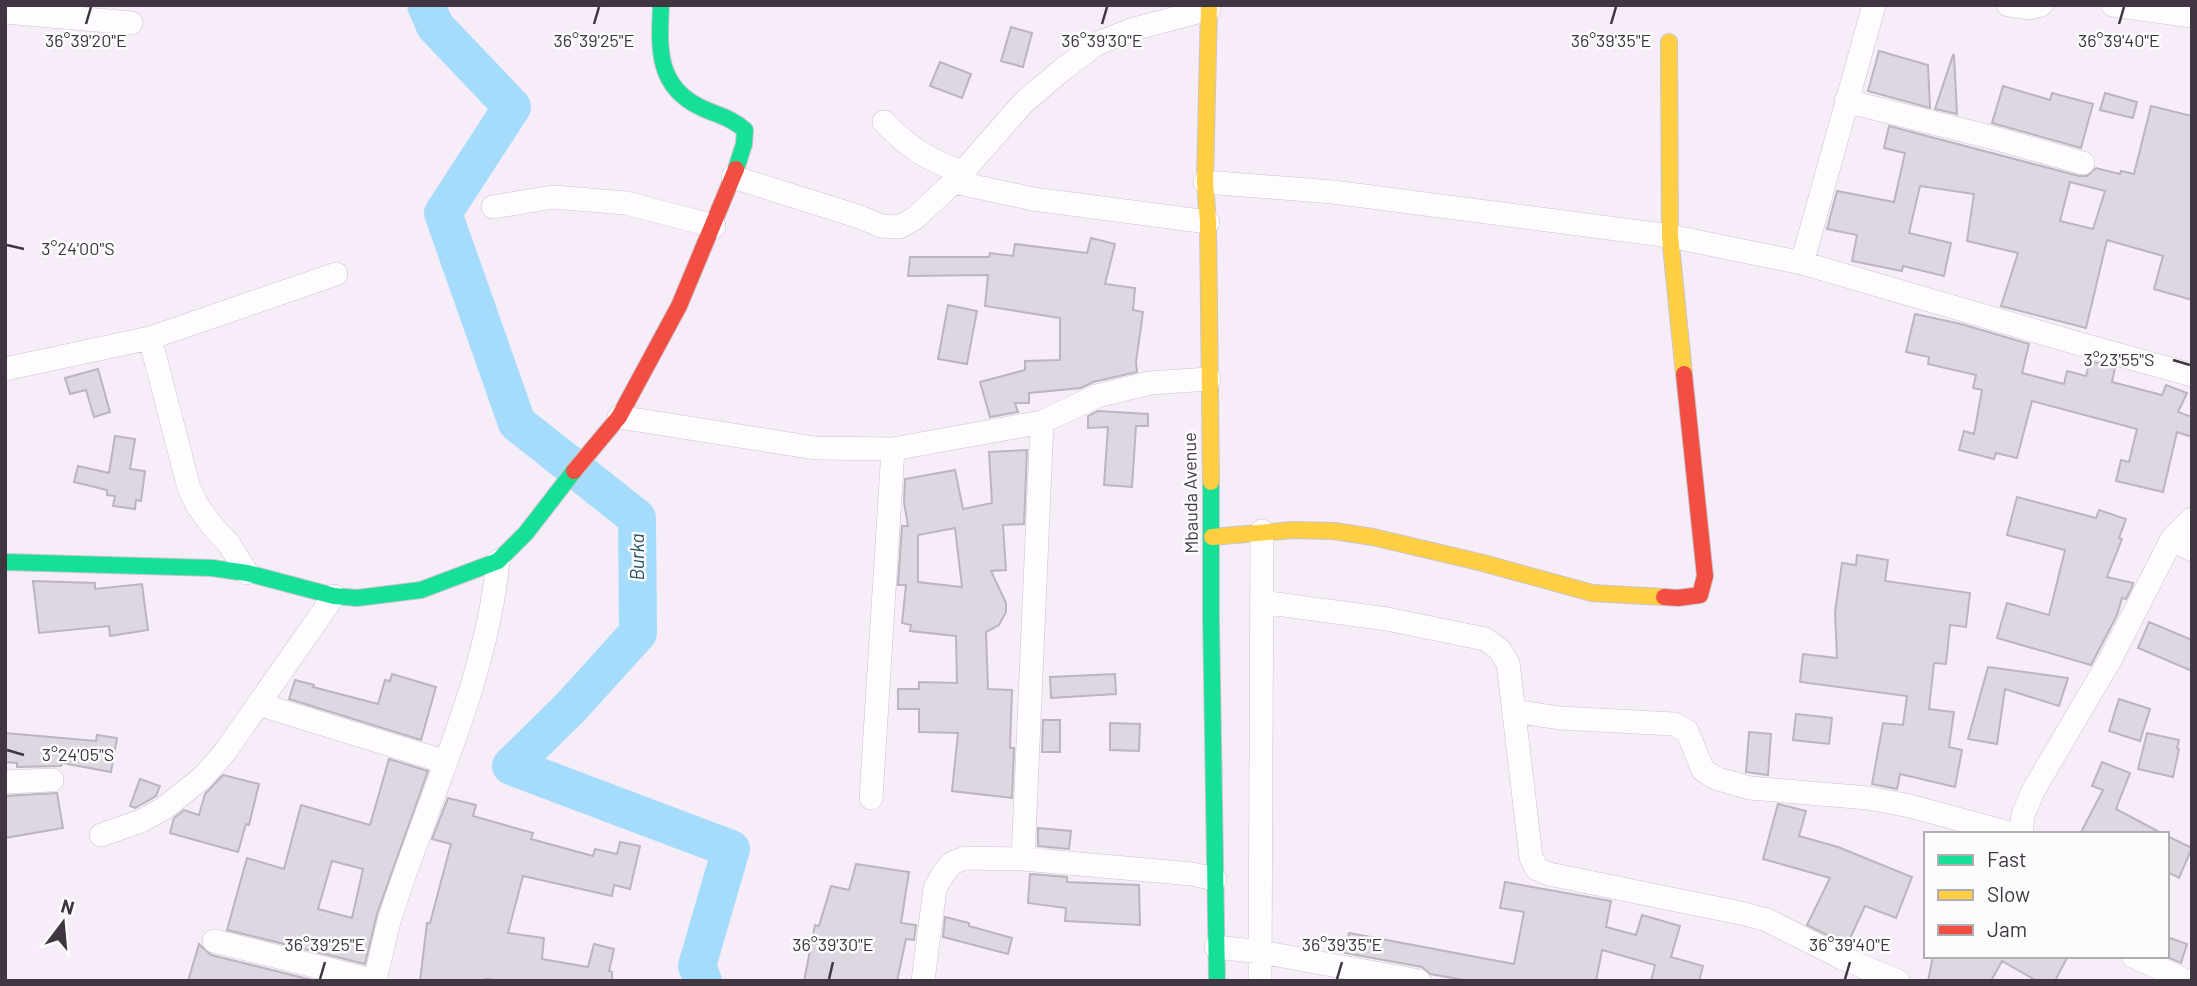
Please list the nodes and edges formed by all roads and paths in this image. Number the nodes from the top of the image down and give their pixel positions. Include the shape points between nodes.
1 (661, 5) edge
2 (1874, 5) edge
3 (2008, 5) edge
4 (2041, 5) edge
5 (2113, 5) edge
6 (1209, 7) edge
7 (5, 12) edge
8 (2192, 16) edge
9 (131, 23) dead end
10 (1669, 42) dead end
11 (1846, 100) junction
12 (884, 122) dead end
13 (2082, 163) dead end
14 (733, 177) junction
15 (958, 177) junction
16 (1205, 182) junction
17 (493, 207) dead end
18 (1208, 222) junction
19 (714, 226) junction
20 (1670, 236) junction
21 (1802, 263) junction
22 (336, 274) dead end
23 (150, 338) junction
24 (5, 369) edge
25 (2192, 375) edge
26 (1209, 379) junction
27 (619, 417) junction
28 (1042, 422) junction
29 (893, 449) junction
30 (2192, 519) edge
31 (1262, 531) junction
32 (1212, 537) junction
33 (2182, 544) edge
34 (498, 561) junction
35 (5, 562) edge
36 (247, 573) junction
37 (334, 596) junction
38 (1261, 602) junction
39 (258, 704) junction
40 (1514, 711) junction
41 (446, 762) junction
42 (52, 780) dead end
43 (5, 782) edge
44 (871, 798) dead end
45 (2006, 832) edge
46 (2021, 832) edge
47 (101, 835) dead end
48 (1023, 859) junction
49 (1214, 879) junction
50 (214, 941) dead end
51 (1216, 947) junction
52 (1261, 952) junction
53 (2137, 958) edge
54 (375, 981) edge
55 (923, 981) edge
56 (1217, 981) edge
57 (1260, 981) edge
58 (1419, 981) edge
59 (1898, 981) edge
60 (2186, 981) edge

1 - 14 street via 665,78 677,93 735,120 745,130
2 - 11 street
3 - 4 street
5 - 8 street
6 - 15 street via 1096,44 1023,103
6 - 16 street, Mbauda Avenue
7 - 9 street
10 - 20 street
11 - 13 street
11 - 21 street
12 - 15 street via 904,142
14 - 15 street via 881,226 899,227
14 - 19 street
15 - 18 street via 1033,199
16 - 18 street, Mbauda Avenue
16 - 20 street via 1334,192
17 - 19 street via 553,197 626,203
18 - 26 street, Mbauda Avenue
19 - 27 street via 679,306
20 - 21 street
20 - 31 street via 1705,576 1700,595 1592,593 1373,537 1335,531
21 - 25 street
22 - 23 street
23 - 24 street
23 - 36 street via 197,505
26 - 28 street via 1150,383 1097,396
26 - 32 street, Mbauda Avenue
27 - 29 street via 815,448
27 - 34 street
28 - 29 street
28 - 48 street
29 - 44 street
30 - 33 street
31 - 32 street
31 - 38 street
32 - 49 street, Mbauda Avenue
33 - 46 street via 2034,791
34 - 37 street via 421,590 377,597
34 - 41 street via 478,664
35 - 36 street via 180,566
36 - 37 street
37 - 39 street
38 - 40 street via 1387,619 1485,639 1508,663
38 - 52 street
39 - 41 street
39 - 47 street via 225,752 181,796 141,821
40 - 45 street via 1674,724 1687,731 1703,770 1715,778 1750,788 1868,798
40 - 59 street via 1531,857 1537,869 1767,920
41 - 54 street via 390,920
42 - 43 street
48 - 49 street
48 - 55 street via 965,858 943,874 935,888
49 - 51 street, Mbauda Avenue
50 - 54 street
51 - 52 street
51 - 56 street, Mbauda Avenue
52 - 57 street
52 - 58 street
53 - 60 street

